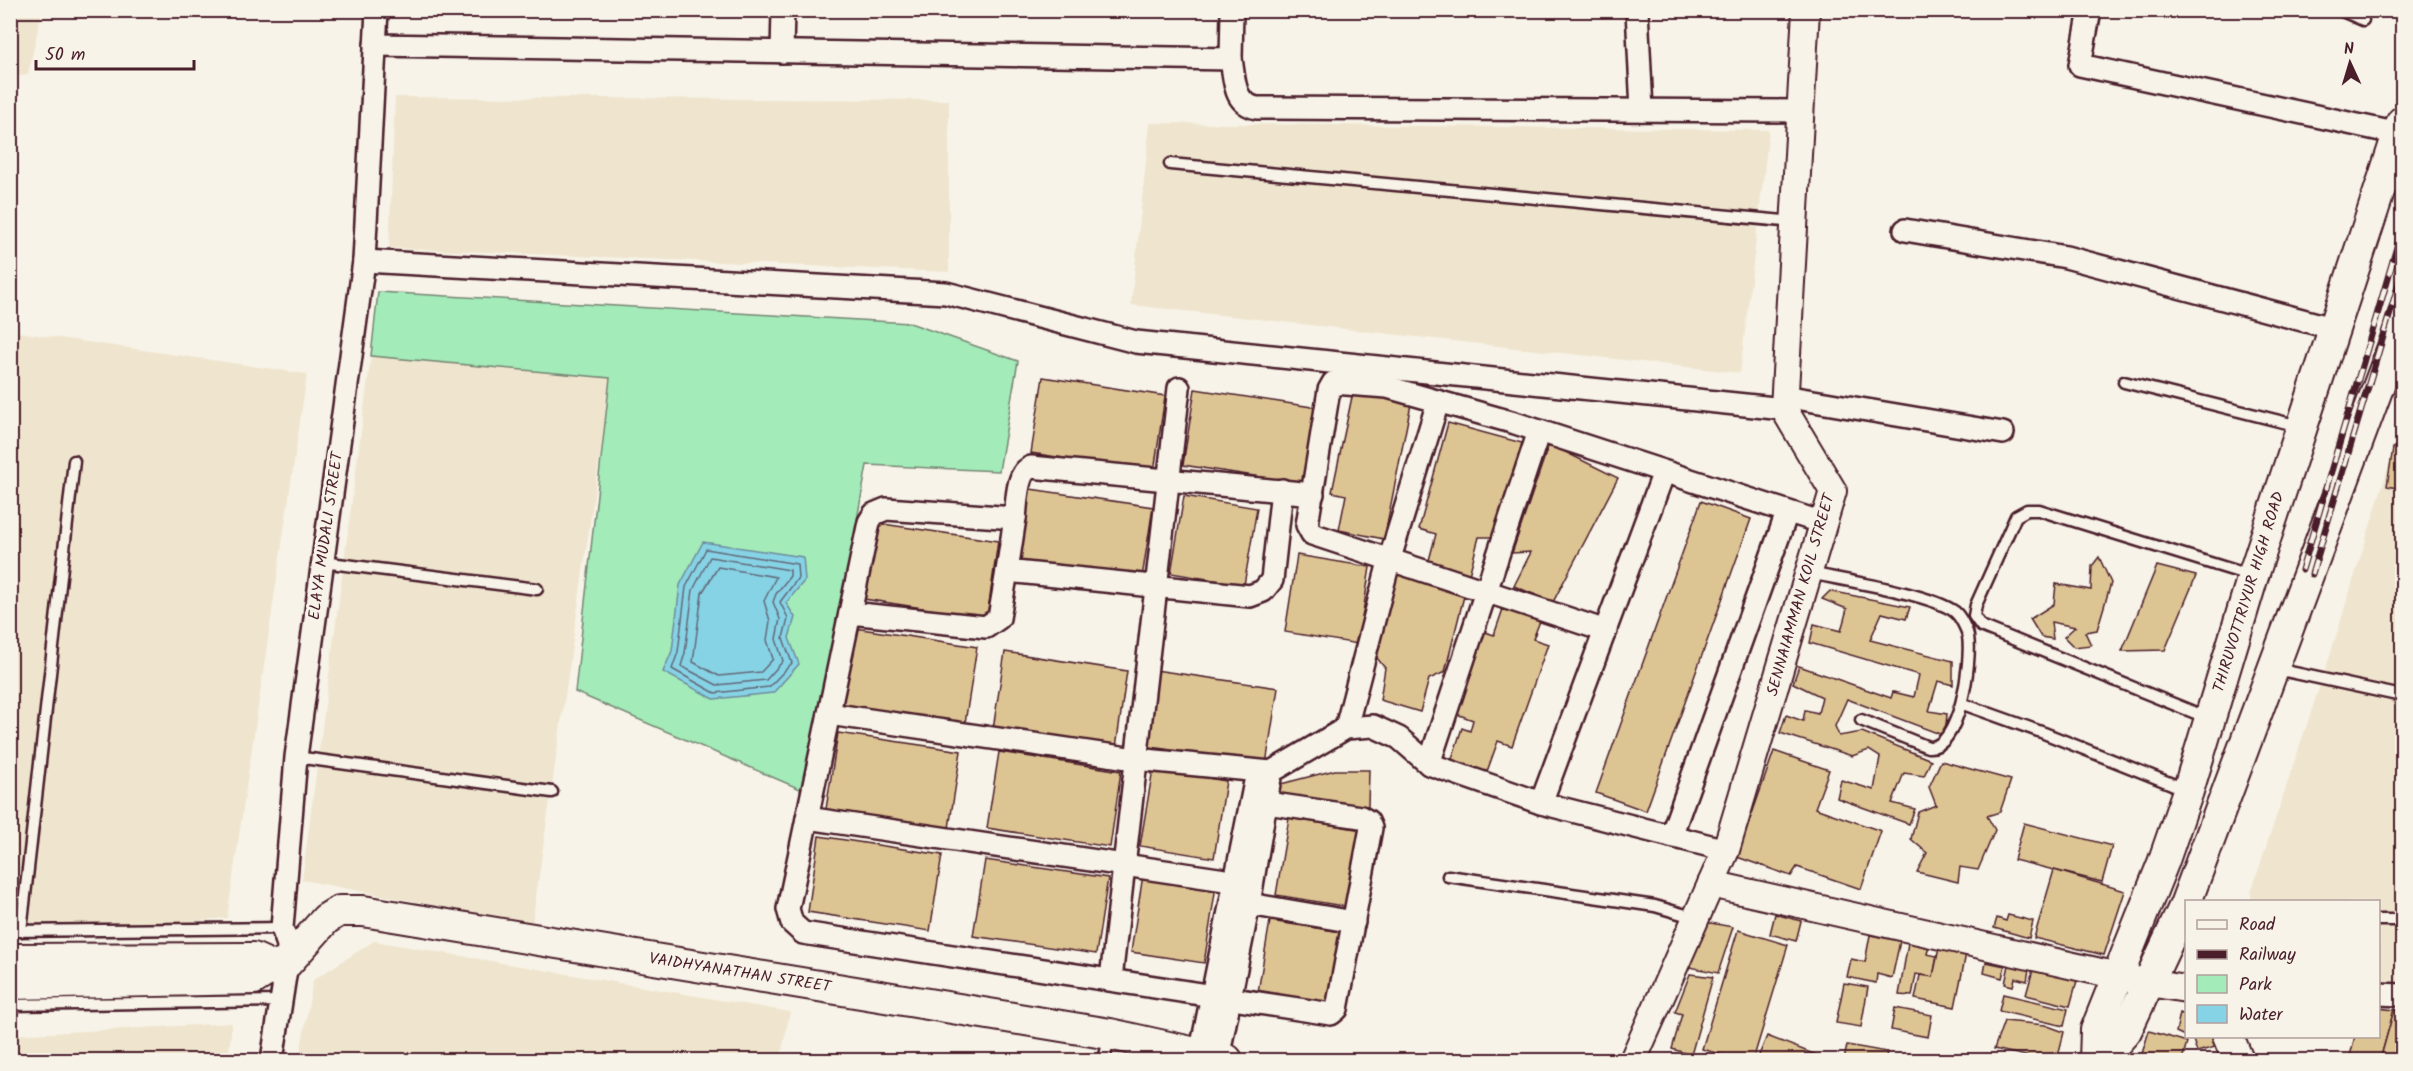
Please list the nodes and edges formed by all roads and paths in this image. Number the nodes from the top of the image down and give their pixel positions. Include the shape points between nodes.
1 (377, 10) edge
2 (783, 10) edge
3 (1232, 10) edge
4 (1637, 10) edge
5 (1806, 10) edge
6 (2090, 10) edge
7 (2340, 10) edge
8 (2363, 20) dead end
9 (375, 45) junction
10 (782, 52) junction
11 (1231, 60) junction
12 (1642, 110) junction
13 (1800, 111) junction
14 (2401, 128) edge
15 (1170, 164) dead end
16 (1794, 222) junction
17 (1905, 230) dead end
18 (364, 261) junction
19 (2403, 323) edge
20 (2336, 329) junction
21 (2124, 382) dead end
22 (1179, 388) dead end
23 (1438, 402) junction
24 (1784, 403) junction
25 (2302, 427) junction
26 (1539, 431) junction
27 (2003, 433) dead end
28 (74, 461) dead end
29 (1665, 472) junction
30 (1168, 480) junction
31 (1282, 490) junction
32 (1313, 494) junction
33 (1787, 513) junction
34 (1015, 518) junction
35 (1824, 524) junction
36 (1390, 558) junction
37 (322, 562) junction
38 (1007, 572) junction
39 (1809, 572) junction
40 (2253, 576) junction
41 (1154, 588) junction
42 (537, 589) dead end
43 (1487, 591) junction
44 (850, 613) junction
45 (1606, 631) junction
46 (2272, 668) junction
47 (2403, 696) edge
48 (1963, 704) junction
49 (829, 714) junction
50 (2210, 718) junction
51 (1861, 720) dead end
52 (1346, 728) junction
53 (296, 757) junction
54 (1135, 759) junction
55 (1429, 764) junction
56 (1264, 772) junction
57 (2188, 791) junction
58 (552, 792) dead end
59 (1267, 803) junction
60 (1541, 803) junction
61 (807, 818) junction
62 (1671, 836) junction
63 (1726, 850) junction
64 (1123, 865) junction
65 (1448, 876) dead end
66 (1711, 884) junction
67 (1246, 890) junction
68 (2191, 900) edge
69 (1696, 918) junction
70 (2380, 920) edge
71 (2403, 920) edge
72 (1354, 922) junction
73 (2183, 924) edge
74 (282, 928) junction
75 (16, 931) edge
76 (10, 958) edge
77 (280, 965) junction
78 (64, 970) junction
79 (2118, 976) junction
80 (1111, 979) junction
81 (2149, 983) junction
82 (10, 984) edge
83 (2185, 989) edge
84 (2380, 994) edge
85 (2403, 995) edge
86 (1221, 997) junction
87 (280, 1001) junction
88 (10, 1005) edge
89 (2229, 1038) edge
90 (1107, 1047) edge
91 (1215, 1058) edge
92 (272, 1060) edge
93 (1633, 1060) edge
94 (2095, 1060) edge
95 (2100, 1060) edge
96 (2238, 1060) edge

1 - 9 street, ELAYA MUDALI STREET
2 - 10 street
3 - 11 street
4 - 12 street
5 - 13 street
6 - 14 street via 2080,65
7 - 8 lane
9 - 10 street
9 - 18 street, ELAYA MUDALI STREET
10 - 11 street
11 - 12 street via 1238,98 1244,106 1257,108
12 - 13 street
13 - 16 street
14 - 20 main road, THIRUVOTTRIYUR HIGH ROAD
15 - 16 lane
16 - 24 street
17 - 20 street via 2066,257
18 - 24 street via 946,293 1136,342
18 - 37 street, ELAYA MUDALI STREET
19 - 46 main road
20 - 25 main road, THIRUVOTTRIYUR HIGH ROAD
21 - 25 lane
22 - 30 street
23 - 26 street
23 - 32 street via 1386,387 1333,384
23 - 36 street
24 - 27 street
24 - 35 street, SENNAIAMMAN KOIL STREET via 1833,491
25 - 40 main road, THIRUVOTTRIYUR HIGH ROAD
26 - 29 street
26 - 43 street
28 - 75 lane
29 - 33 street
29 - 45 street
30 - 31 street
30 - 34 street via 1031,467 1022,476
30 - 41 street
31 - 32 street
31 - 41 street via 1272,580 1263,591 1250,596
32 - 36 street via 1307,525 1312,534
33 - 35 street
33 - 62 street
34 - 38 street
34 - 44 street via 886,508 874,514
35 - 39 street, SENNAIAMMAN KOIL STREET
36 - 43 street
36 - 52 street
37 - 42 lane
37 - 53 street, ELAYA MUDALI STREET
38 - 41 street
38 - 44 street via 999,618 986,627
39 - 48 lane via 1932,601 1956,613 1968,635
39 - 63 street, SENNAIAMMAN KOIL STREET
40 - 50 main road, THIRUVOTTRIYUR HIGH ROAD
40 - 50 lane via 2039,510 2027,510 2016,516 1976,604 1974,616 1981,626
41 - 54 street
43 - 45 street
43 - 55 street
44 - 49 street
45 - 60 street
46 - 47 lane
46 - 68 main road
48 - 51 lane via 1943,743 1936,747
48 - 57 lane
49 - 54 street
49 - 61 street
50 - 57 main road, THIRUVOTTRIYUR HIGH ROAD
52 - 55 street via 1365,725 1384,730
52 - 56 street
53 - 58 lane
53 - 74 street, ELAYA MUDALI STREET
54 - 56 street
54 - 64 street
55 - 60 street
56 - 59 street
56 - 67 street
57 - 79 main road, THIRUVOTTRIYUR HIGH ROAD
59 - 67 street
59 - 72 street via 1368,821 1371,828
60 - 62 street
61 - 64 street
61 - 80 street via 788,909 792,923 803,933
62 - 63 street
63 - 66 street, SENNAIAMMAN KOIL STREET
64 - 67 street
64 - 80 street
65 - 69 lane via 1655,906
66 - 69 street, SENNAIAMMAN KOIL STREET
66 - 79 street
67 - 72 street
67 - 86 street
69 - 93 street, SENNAIAMMAN KOIL STREET
70 - 71 lane
72 - 86 street via 1337,1009 1330,1014
73 - 81 main road
74 - 75 lane
74 - 77 street, ELAYA MUDALI STREET via 288,945
76 - 78 main road
77 - 78 main road, VAIDHYANATHAN STREET via 254,979
77 - 87 street, ELAYA MUDALI STREET
77 - 90 main road, VAIDHYANATHAN STREET via 326,919 339,911 363,910
78 - 82 main road
79 - 81 street
79 - 94 main road, THIRUVOTTRIYUR HIGH ROAD via 2096,1030
80 - 86 street
81 - 83 street
81 - 95 main road via 2126,1031
84 - 85 street
86 - 91 street
87 - 88 lane
87 - 92 street, ELAYA MUDALI STREET
89 - 96 main road
90 - 91 main road, VAIDHYANATHAN STREET

